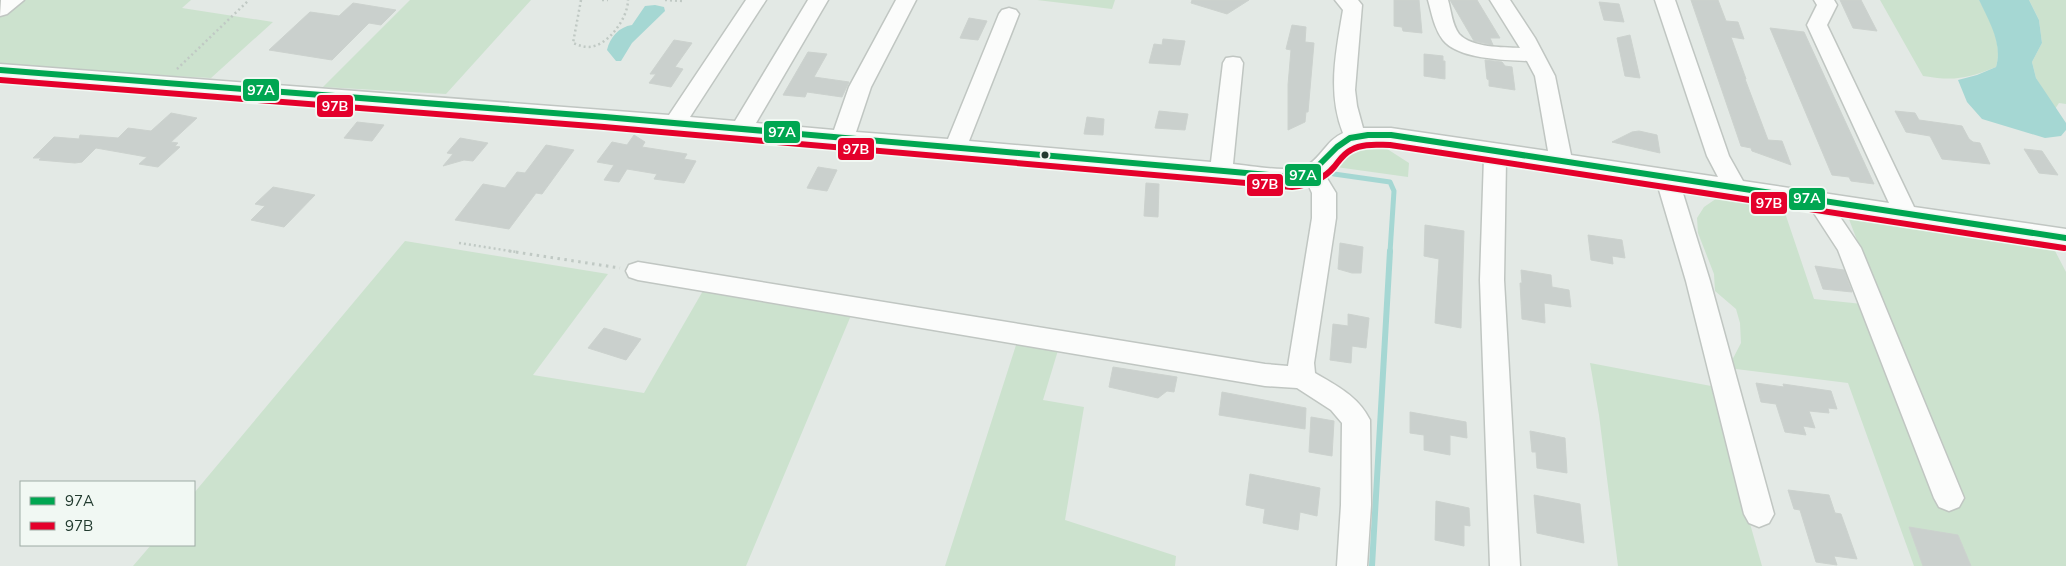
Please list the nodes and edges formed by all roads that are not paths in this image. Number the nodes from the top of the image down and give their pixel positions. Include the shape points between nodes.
1 (14, 0) edge
2 (756, 0) edge
3 (818, 0) edge
4 (906, 0) edge
5 (1346, 0) edge
6 (1438, 0) edge
7 (1500, 0) edge
8 (1665, 0) edge
9 (1824, 0) edge
10 (0, 10) edge
11 (1009, 14) dead end
12 (1534, 55) junction
13 (1233, 63) dead end
14 (0, 70) edge
15 (675, 123) junction
16 (741, 128) junction
17 (1355, 136) junction
18 (843, 137) junction
19 (956, 147) junction
20 (1495, 151) junction
21 (1561, 161) junction
22 (1221, 171) junction
23 (1313, 173) junction
24 (1667, 178) junction
25 (1736, 189) junction
26 (1819, 201) junction
27 (1906, 214) junction
28 (2066, 238) edge
29 (638, 271) road end
30 (1302, 378) junction
31 (1949, 498) dead end
32 (1759, 514) dead end
33 (1352, 566) edge
34 (1505, 566) edge

1 - 10 street
2 - 15 street
3 - 16 street
4 - 18 street via 860,87
5 - 17 street via 1353,10 1345,93 1347,116
6 - 12 street via 1449,35 1455,42 1483,50
7 - 12 street
8 - 25 street via 1718,156
9 - 27 street via 1827,6 1817,25
11 - 19 street
12 - 21 street via 1546,76
13 - 22 street
14 - 15 street
15 - 16 street
16 - 18 street
17 - 20 street via 1391,135
17 - 23 street via 1340,144
18 - 19 street
19 - 22 street
20 - 21 street
20 - 34 street via 1492,280
21 - 24 street
22 - 23 street via 1293,177
23 - 30 street via 1324,193 1324,218 1301,363
24 - 25 street
24 - 32 street via 1698,281
25 - 26 street
26 - 27 street
26 - 31 street via 1849,248
27 - 28 street
29 - 30 street via 1266,375
30 - 33 street via 1341,402 1356,420

